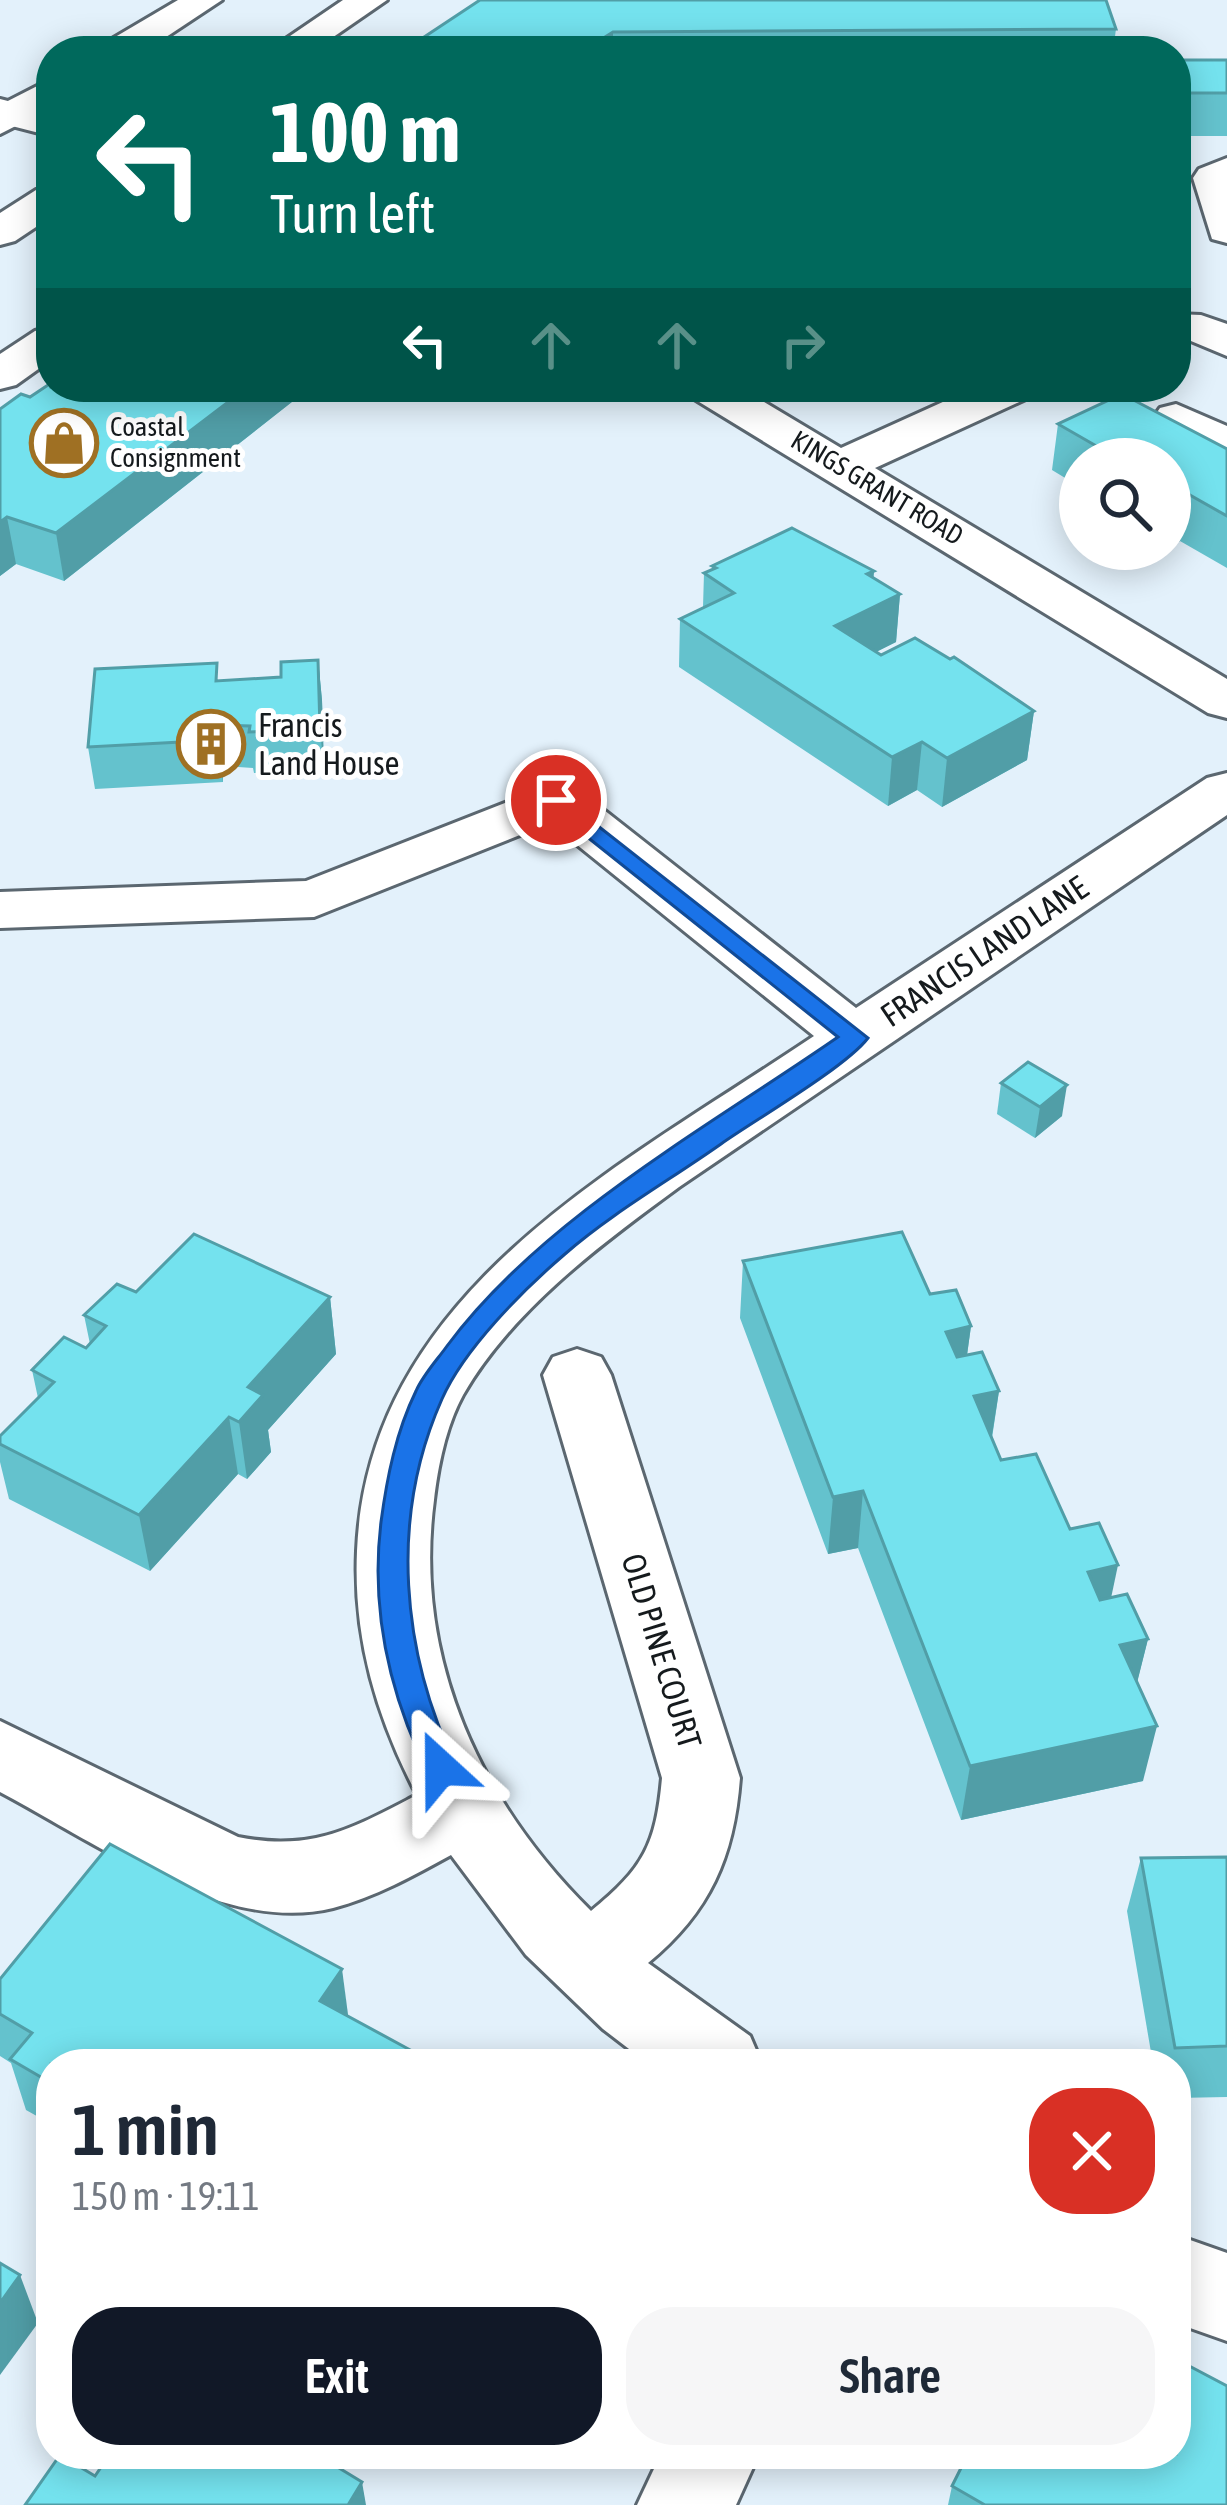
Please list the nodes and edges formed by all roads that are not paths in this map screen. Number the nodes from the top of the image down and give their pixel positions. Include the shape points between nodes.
1 (204, 0) edge
2 (369, 0) edge
3 (143, 36) edge
4 (311, 36) edge
5 (1227, 170) edge
6 (36, 209) edge
7 (1226, 228) edge
8 (0, 232) edge
9 (36, 350) edge
10 (0, 375) edge
11 (732, 402) edge
12 (981, 402) edge
13 (1176, 418) edge
14 (1227, 445) edge
15 (841, 466) junction
16 (1227, 702) edge
17 (1227, 790) edge
18 (0, 910) edge
19 (855, 1038) junction
20 (577, 1375) dead end
21 (0, 1754) edge
22 (462, 1810) junction
23 (585, 1960) junction
24 (701, 2049) edge
25 (1191, 2284) edge
26 (1227, 2297) edge
27 (704, 2469) edge
28 (686, 2505) edge

1 - 3 street
2 - 4 street
5 - 7 street via 1213,178
6 - 8 street
9 - 10 street
11 - 15 street, KINGS GRANT ROAD
12 - 15 street
13 - 14 street
15 - 16 street, KINGS GRANT ROAD
17 - 19 street, FRANCIS LAND LANE
18 - 19 street via 314,899 556,800
19 - 22 street, FRANCIS LAND LANE via 557,1245 487,1313 430,1392 403,1471 392,1558 395,1630 420,1725
20 - 23 street, OLD PINE COURT via 701,1778 695,1835 668,1890 624,1937
21 - 22 street via 225,1870 272,1880 366,1861
22 - 23 street, FRANCIS LAND LANE via 511,1881
23 - 24 street, FRANCIS LAND LANE
25 - 26 street
27 - 28 street

